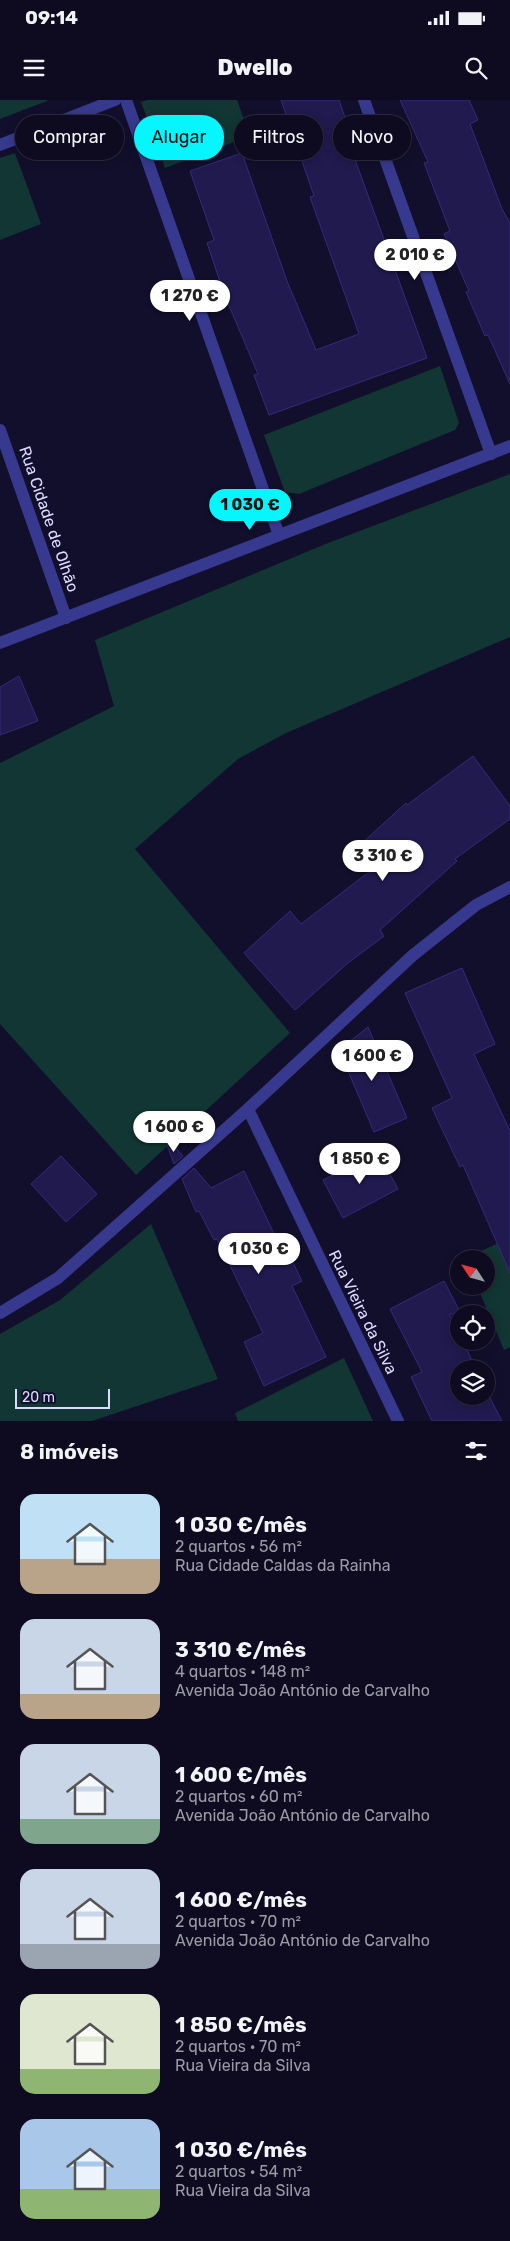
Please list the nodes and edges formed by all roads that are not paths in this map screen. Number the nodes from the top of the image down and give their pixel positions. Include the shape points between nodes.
1 (115, 100) edge
2 (126, 100) edge
3 (364, 100) edge
4 (0, 145) edge
5 (0, 430) edge
6 (510, 446) edge
7 (492, 454) junction
8 (279, 535) junction
9 (66, 618) junction
10 (0, 643) edge
11 (510, 886) edge
12 (248, 1109) junction
13 (0, 1313) edge
14 (398, 1421) edge

1 - 4 street
2 - 8 street
3 - 7 street
5 - 9 street, Rua Cidade de Olhão
6 - 7 street
7 - 8 street
8 - 9 street
9 - 10 street
11 - 12 street via 476,905 412,956
12 - 13 street via 58,1278
12 - 14 street, Rua Vieira da Silva

